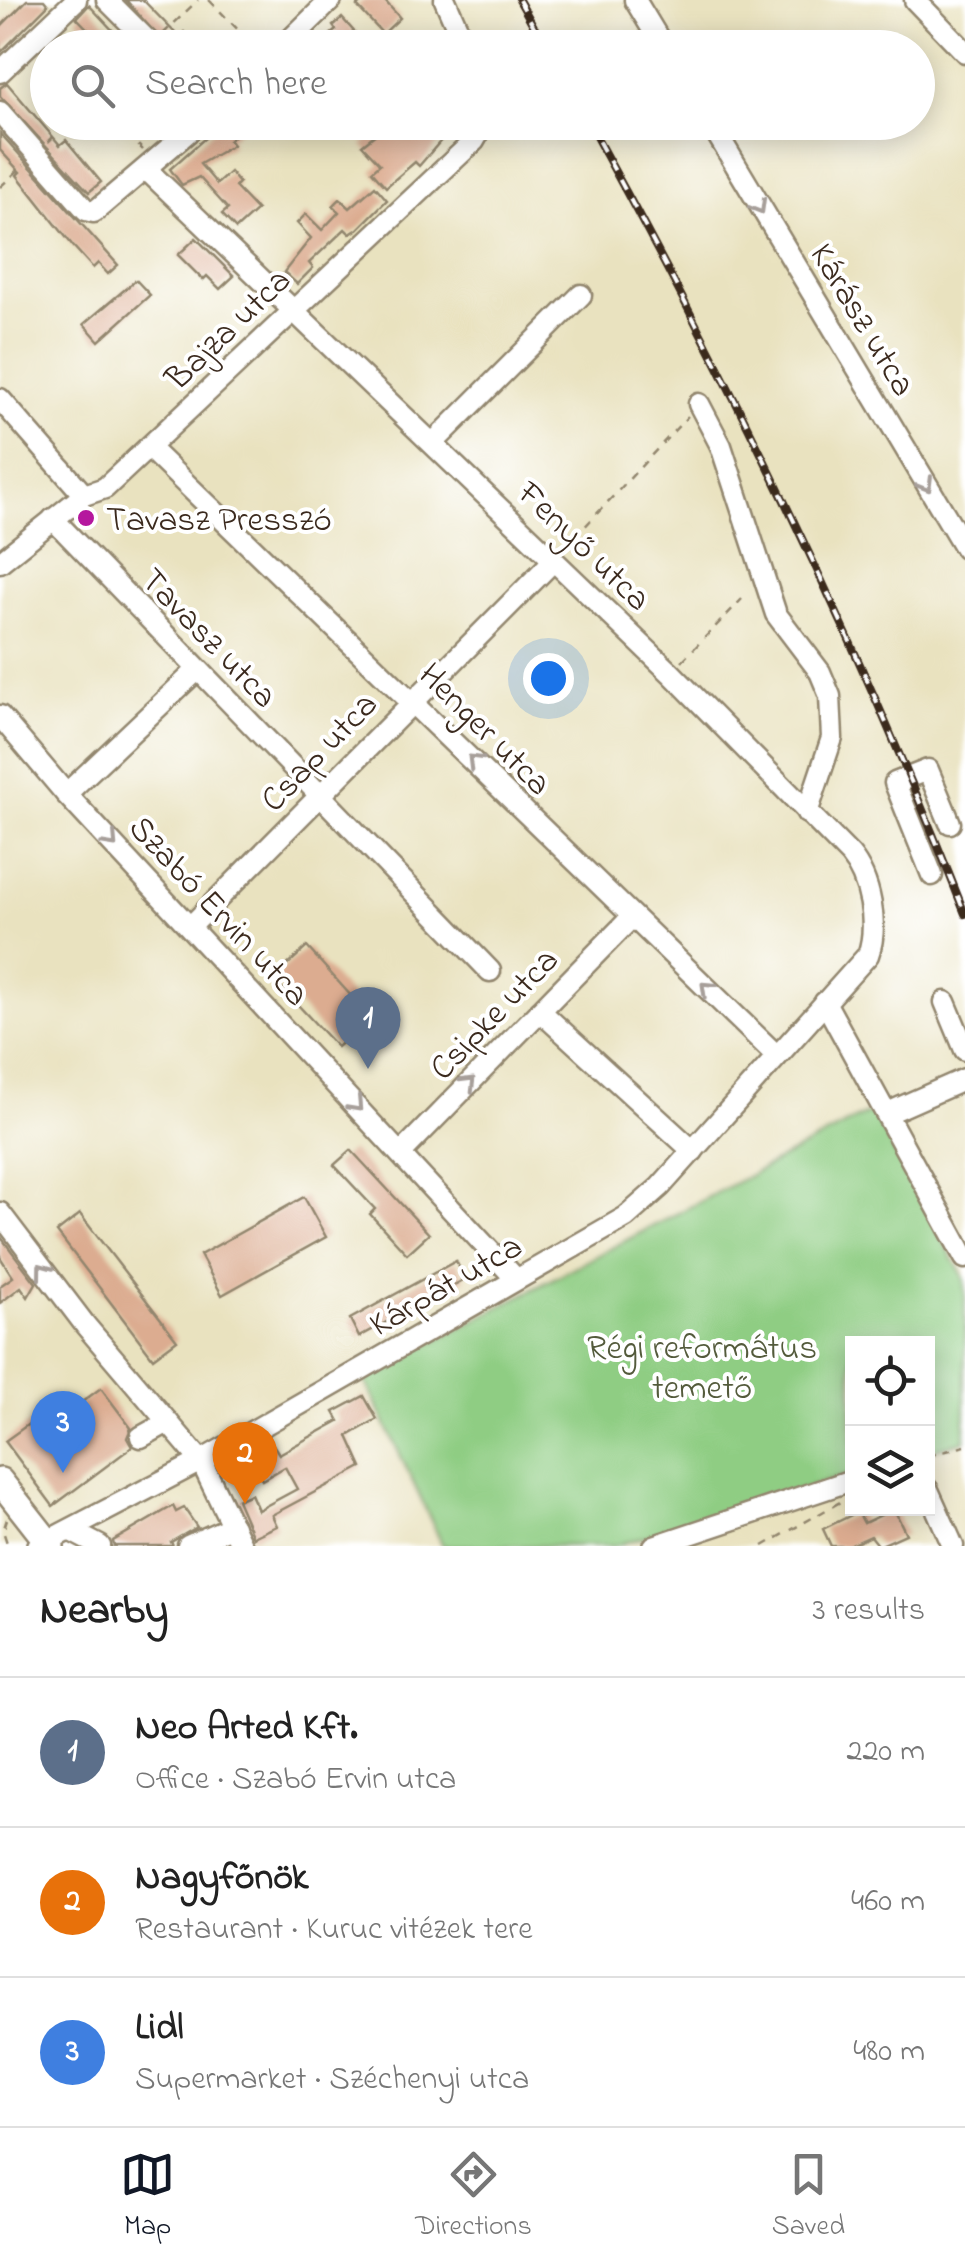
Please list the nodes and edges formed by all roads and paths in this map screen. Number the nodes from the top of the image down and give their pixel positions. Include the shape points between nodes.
1 (76, 0) edge
2 (106, 0) edge
3 (198, 0) edge
4 (208, 0) edge
5 (445, 0) edge
6 (635, 0) edge
7 (915, 0) edge
8 (322, 3) edge
9 (44, 30) edge
10 (137, 30) edge
11 (169, 30) edge
12 (238, 30) edge
13 (298, 30) edge
14 (458, 30) edge
15 (653, 30) edge
16 (30, 44) edge
17 (965, 52) edge
18 (0, 72) edge
19 (0, 112) edge
20 (50, 140) edge
21 (130, 140) edge
22 (180, 140) edge
23 (475, 140) edge
24 (721, 140) edge
25 (36, 154) junction
26 (151, 166) junction
27 (0, 187) edge
28 (581, 294) dead end
29 (294, 308) junction
30 (0, 399) edge
31 (699, 404) joint
32 (432, 443) junction
33 (149, 448) junction
34 (704, 452) dead end
35 (727, 465) junction
36 (84, 496) junction
37 (53, 519) junction
38 (965, 548) edge
39 (553, 561) junction
40 (0, 562) edge
41 (742, 600) dead end
42 (196, 672) junction
43 (671, 673) junction
44 (412, 700) junction
45 (0, 716) edge
46 (66, 794) junction
47 (320, 796) junction
48 (807, 812) junction
49 (950, 823) dead end
50 (932, 875) dead end
51 (631, 918) junction
52 (191, 926) junction
53 (490, 970) dead end
54 (825, 1002) junction
55 (945, 1002) dead end
56 (540, 1011) junction
57 (965, 1050) edge
58 (777, 1056) junction
59 (965, 1080) edge
60 (888, 1113) junction
61 (693, 1151) junction
62 (401, 1153) junction
63 (0, 1213) edge
64 (965, 1258) edge
65 (516, 1280) junction
66 (168, 1422) junction
67 (141, 1437) dead end
68 (965, 1446) edge
69 (935, 1454) edge
70 (201, 1461) junction
71 (0, 1481) edge
72 (845, 1482) edge
73 (845, 1499) edge
74 (935, 1506) edge
75 (8, 1514) dead end
76 (232, 1526) junction
77 (52, 1541) edge
78 (8, 1546) edge
79 (100, 1546) edge
80 (188, 1546) edge
81 (242, 1546) edge
82 (654, 1546) edge
83 (763, 1546) edge
84 (953, 1546) edge

1 - 9 street
2 - 10 street
3 - 11 path
4 - 12 path
5 - 14 street
6 - 15 street
7 - 17 street
8 - 13 street
16 - 18 street
19 - 25 street
20 - 25 path
21 - 26 path
22 - 26 street
23 - 29 street, Bajza utca
24 -> 38 street, Kárász utca
25 - 26 street via 94,212
25 - 27 path
26 - 29 street, Fenyő utca
28 - 32 street
29 - 32 street, Fenyő utca
29 - 33 street, Bajza utca
30 - 36 street
31 - 35 street
31 - 39 path
32 - 39 street, Fenyő utca
33 - 36 street, Bajza utca via 105,488
33 - 44 street, Henger utca
34 - 35 street
35 - 48 street via 776,614 820,672 832,705 832,738
36 - 37 street, Bajza utca
37 - 40 street, Bajza utca
37 - 42 street, Tavasz utca
39 - 43 street, Fenyő utca
39 - 44 street, Csap utca
41 - 43 path
42 - 46 street
42 - 47 street, Tavasz utca
43 - 48 street, Fenyő utca
44 - 47 street, Csap utca
51 -> 44 street, Henger utca
45 - 46 street, Szabó Ervin utca
46 -> 52 street, Szabó Ervin utca
47 - 52 street, Csap utca
47 - 53 street, Tavasz utca
48 - 54 street, Fenyő utca via 861,868 868,886 871,949
49 - 50 street via 928,770 895,783
51 - 56 street, Csipke utca
58 -> 51 street, Henger utca
52 -> 62 street, Szabó Ervin utca
54 - 58 street, Kárpát utca
54 - 60 street
55 - 57 street
56 - 61 street
62 -> 56 street, Csipke utca
58 - 61 street, Kárpát utca
59 - 60 street
60 - 64 street
61 - 65 street, Kárpát utca via 626,1217
62 - 65 street, Szabó Ervin utca
66 -> 63 street
65 - 70 street, Kárpát utca
66 - 67 street
66 - 70 street
68 - 69 path
70 - 76 street
70 - 77 street, Kárpát utca
71 - 77 main road
72 - 82 street
73 - 83 path
74 - 84 street
75 - 78 path
76 - 80 street
76 - 81 street
77 - 79 street

